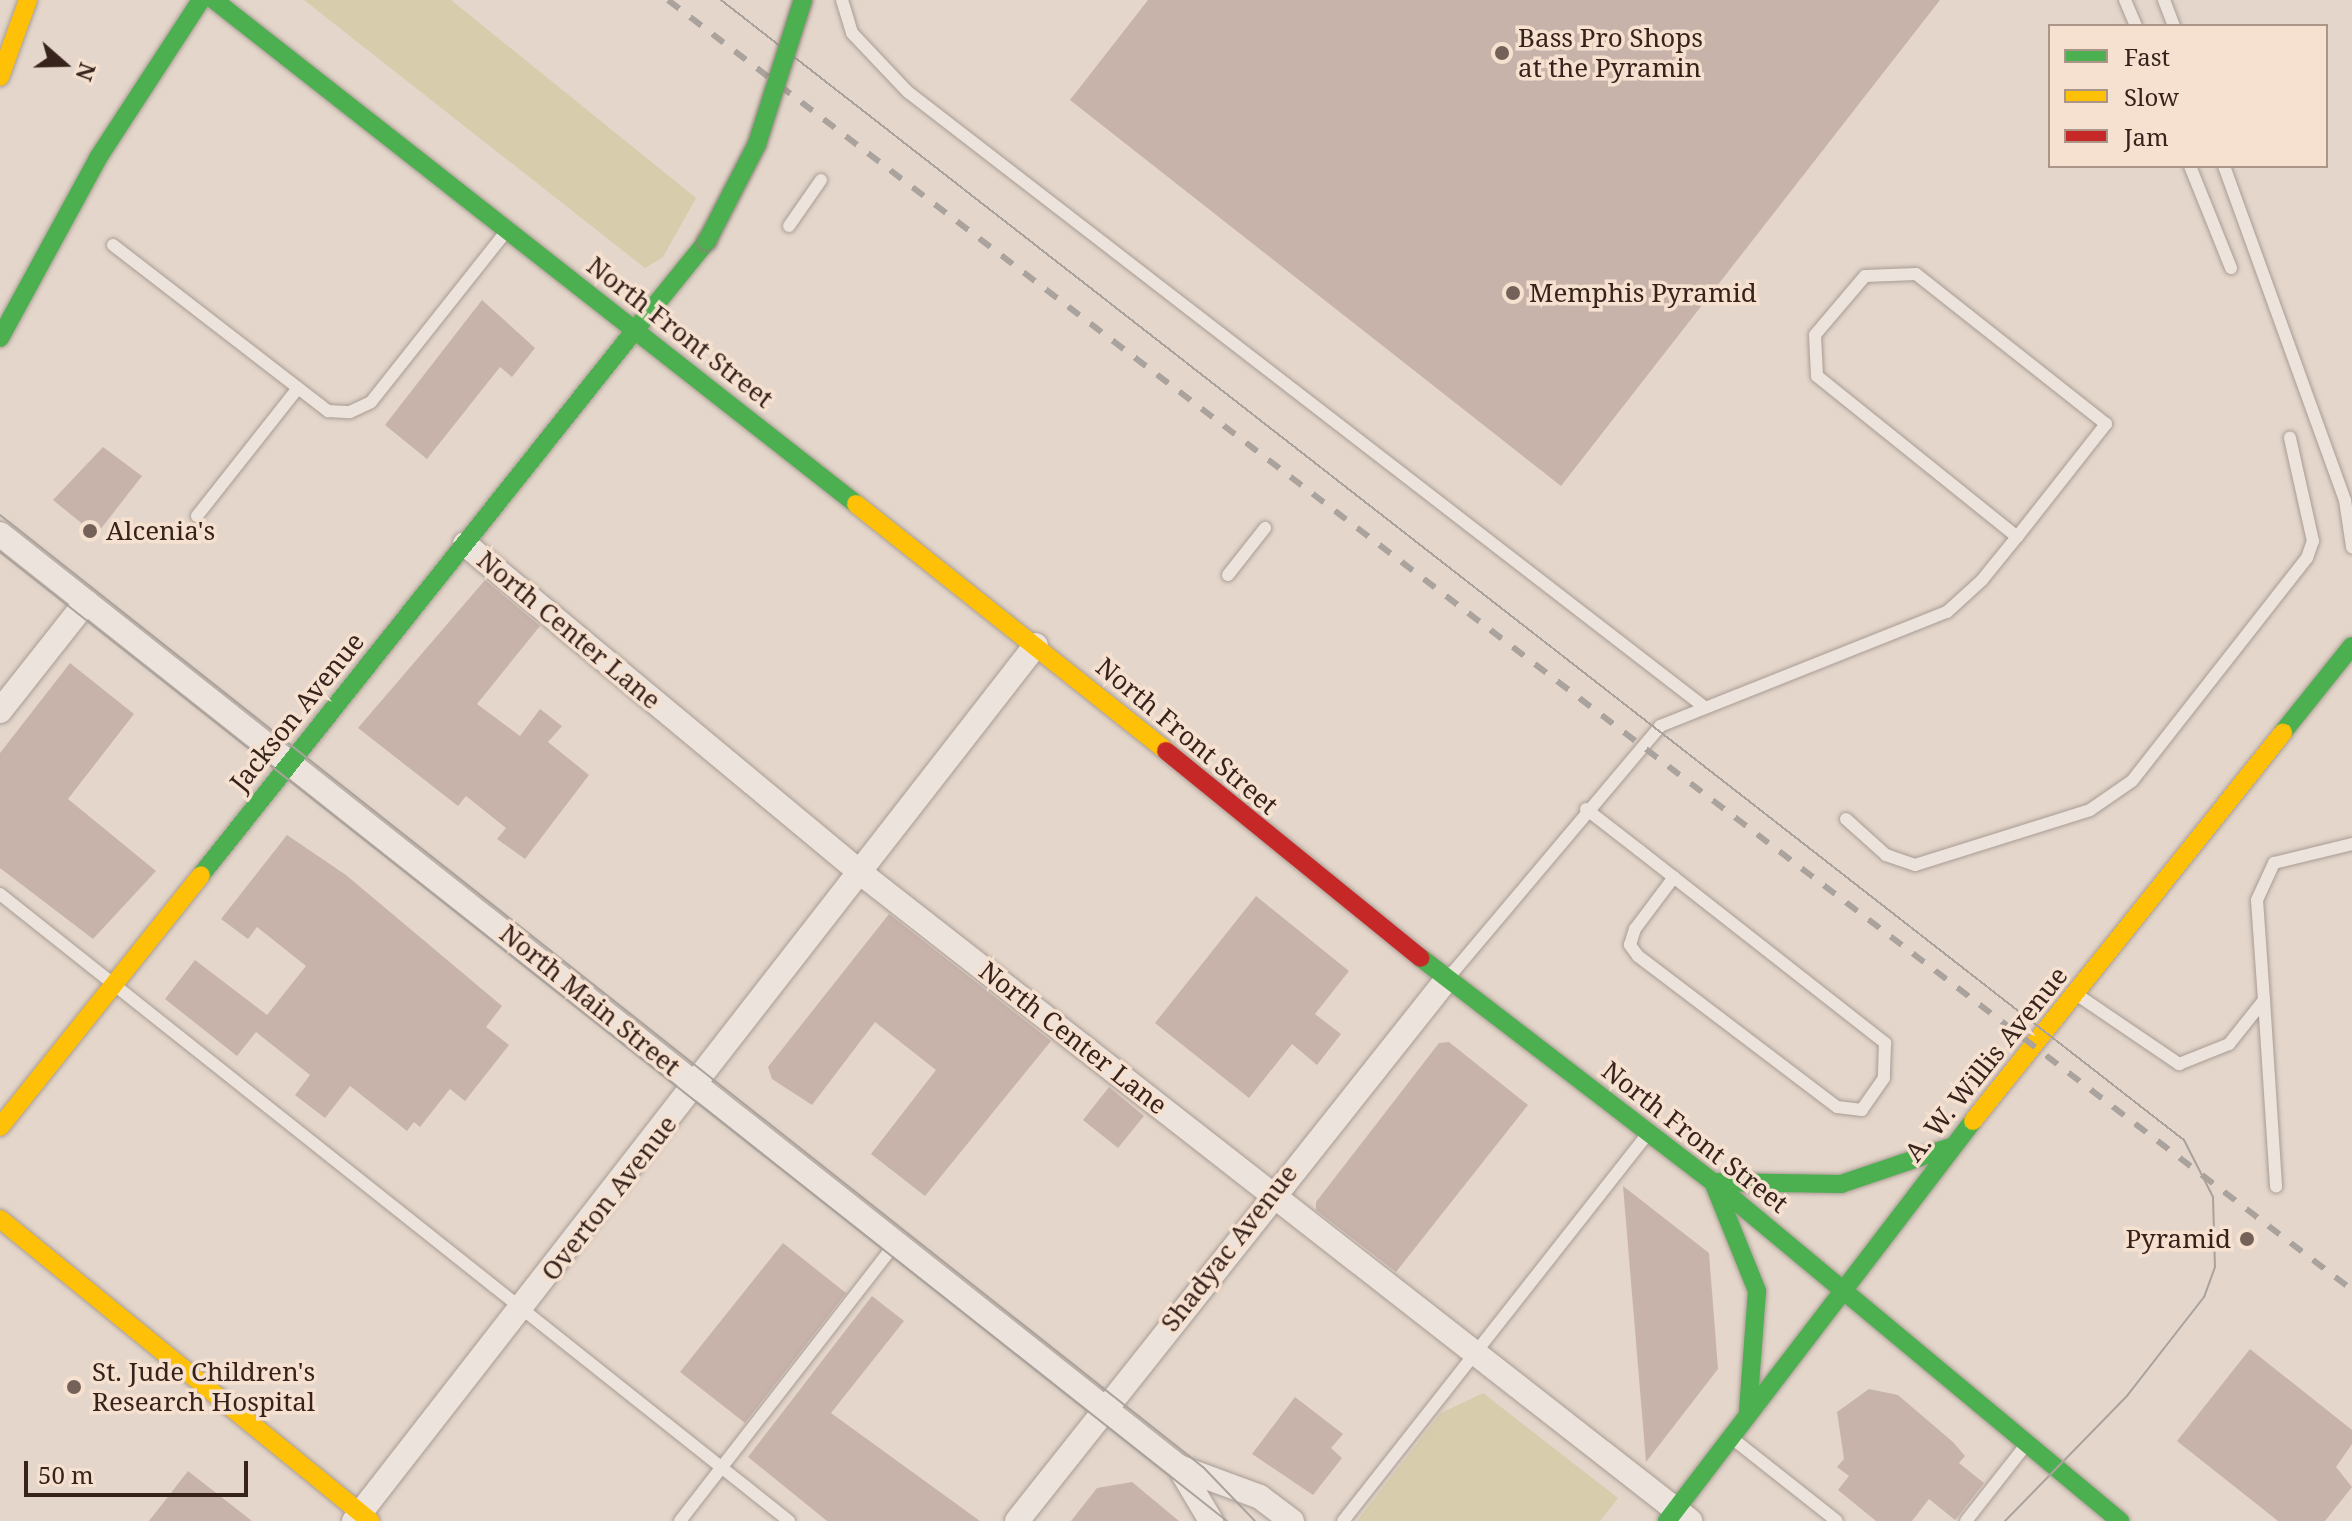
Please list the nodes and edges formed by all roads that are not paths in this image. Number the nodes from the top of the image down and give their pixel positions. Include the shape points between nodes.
1 (28, 0) edge
2 (201, 0) edge
3 (214, 0) edge
4 (803, 0) edge
5 (842, 0) edge
6 (2125, 0) edge
7 (2164, 0) edge
8 (2135, 24) edge
9 (2173, 24) edge
10 (0, 77) edge
11 (2191, 168) edge
12 (2225, 168) edge
13 (821, 180) dead end
14 (789, 226) dead end
15 (507, 231) junction
16 (113, 245) dead end
17 (2231, 268) dead end
18 (635, 330) junction
19 (0, 338) edge
20 (298, 388) junction
21 (2290, 438) dead end
22 (197, 516) dead end
23 (1265, 528) dead end
24 (0, 534) edge
25 (2017, 537) junction
26 (465, 544) junction
27 (2352, 547) edge
28 (1228, 575) dead end
29 (86, 602) junction
30 (1036, 645) junction
31 (2352, 646) edge
32 (1703, 706) junction
33 (0, 711) edge
34 (289, 764) junction
35 (1586, 809) junction
36 (1846, 819) dead end
37 (2352, 844) edge
38 (862, 874) junction
39 (1674, 877) junction
40 (0, 894) edge
41 (1447, 979) junction
42 (113, 983) junction
43 (2076, 994) junction
44 (2264, 1000) junction
45 (697, 1086) junction
46 (0, 1127) edge
47 (1649, 1133) junction
48 (1953, 1146) junction
49 (1713, 1182) junction
50 (2276, 1187) dead end
51 (1272, 1192) junction
52 (0, 1219) edge
53 (896, 1243) junction
54 (1844, 1288) junction
55 (524, 1305) junction
56 (1476, 1353) junction
57 (1104, 1409) junction
58 (1747, 1415) junction
59 (1730, 1437) junction
60 (2027, 1444) junction
61 (1179, 1467) junction
62 (721, 1468) junction
63 (1677, 1517) edge
64 (361, 1518) edge
65 (680, 1521) edge
66 (789, 1521) edge
67 (1017, 1521) edge
68 (1211, 1521) edge
69 (1292, 1521) edge
70 (1343, 1521) edge
71 (1837, 1521) edge
72 (1966, 1521) edge
73 (2120, 1521) edge

1 - 10 main road
2 - 19 main road via 98,158
3 - 15 main road, North Front Street
4 - 18 main road, Jackson Avenue, bridge via 757,144 707,241
5 - 32 lane via 852,33 908,92
6 - 8 lane
7 - 9 lane
11 - 17 lane
12 - 27 lane via 2345,500
13 - 14 lane
15 - 18 main road, North Front Street
15 - 20 lane via 371,402 328,411
16 - 20 lane
18 - 26 main road, Jackson Avenue
18 - 30 main road, North Front Street
20 - 22 lane
21 - 36 lane via 2313,541 2307,558 2132,781 2090,810 1915,865 1886,855
23 - 28 lane
24 - 29 street, North Main Street
25 - 25 lane via 2106,424 1916,274 1865,276 1844,293 1815,335 1817,376
25 - 32 lane via 1947,612
26 - 34 main road, Jackson Avenue
26 - 38 street, North Center Lane
29 - 33 street
29 - 34 street, North Main Street
30 - 38 street, Overton Avenue
30 - 41 main road, North Front Street
31 - 43 main road, A. W. Willis Avenue
32 - 35 lane via 1660,726
34 - 42 main road, Jackson Avenue
34 - 45 street, North Main Street
35 - 39 lane
35 - 41 lane
37 - 44 lane via 2274,863 2257,900
38 - 45 street, Overton Avenue
38 - 51 street, North Center Lane
39 - 39 lane via 1885,1043 1884,1078 1862,1110 1837,1107 1638,956 1630,945 1635,929
40 - 42 lane
41 - 47 main road, North Front Street
41 - 51 street, Shadyac Avenue
42 - 46 main road, Jackson Avenue
42 - 55 lane
43 - 44 lane via 2179,1064 2229,1044
43 - 48 main road, A. W. Willis Avenue
44 - 50 lane
45 - 53 street, North Main Street
45 - 55 street, Overton Avenue
47 - 49 main road, North Front Street
47 - 56 lane
48 - 49 main road via 1841,1184
48 - 54 main road, A. W. Willis Avenue
49 - 54 main road, North Front Street
49 - 58 main road via 1757,1291
51 - 56 street, North Center Lane
51 - 57 street, Shadyac Avenue
52 - 64 main road
53 - 57 street, North Main Street
53 - 62 lane
54 - 58 main road, A. W. Willis Avenue
54 - 60 main road, North Front Street
55 - 62 lane
55 - 64 street, Overton Avenue
56 - 63 street, North Center Lane
56 - 70 lane
57 - 61 street, North Main Street
57 - 67 street, Shadyac Avenue
58 - 59 main road, A. W. Willis Avenue
59 - 63 main road, A. W. Willis Avenue
59 - 71 lane
60 - 72 lane
60 - 73 main road, North Front Street
61 - 68 street, North Main Street
61 - 69 street, North Main Street via 1260,1497
62 - 65 lane
62 - 66 lane

